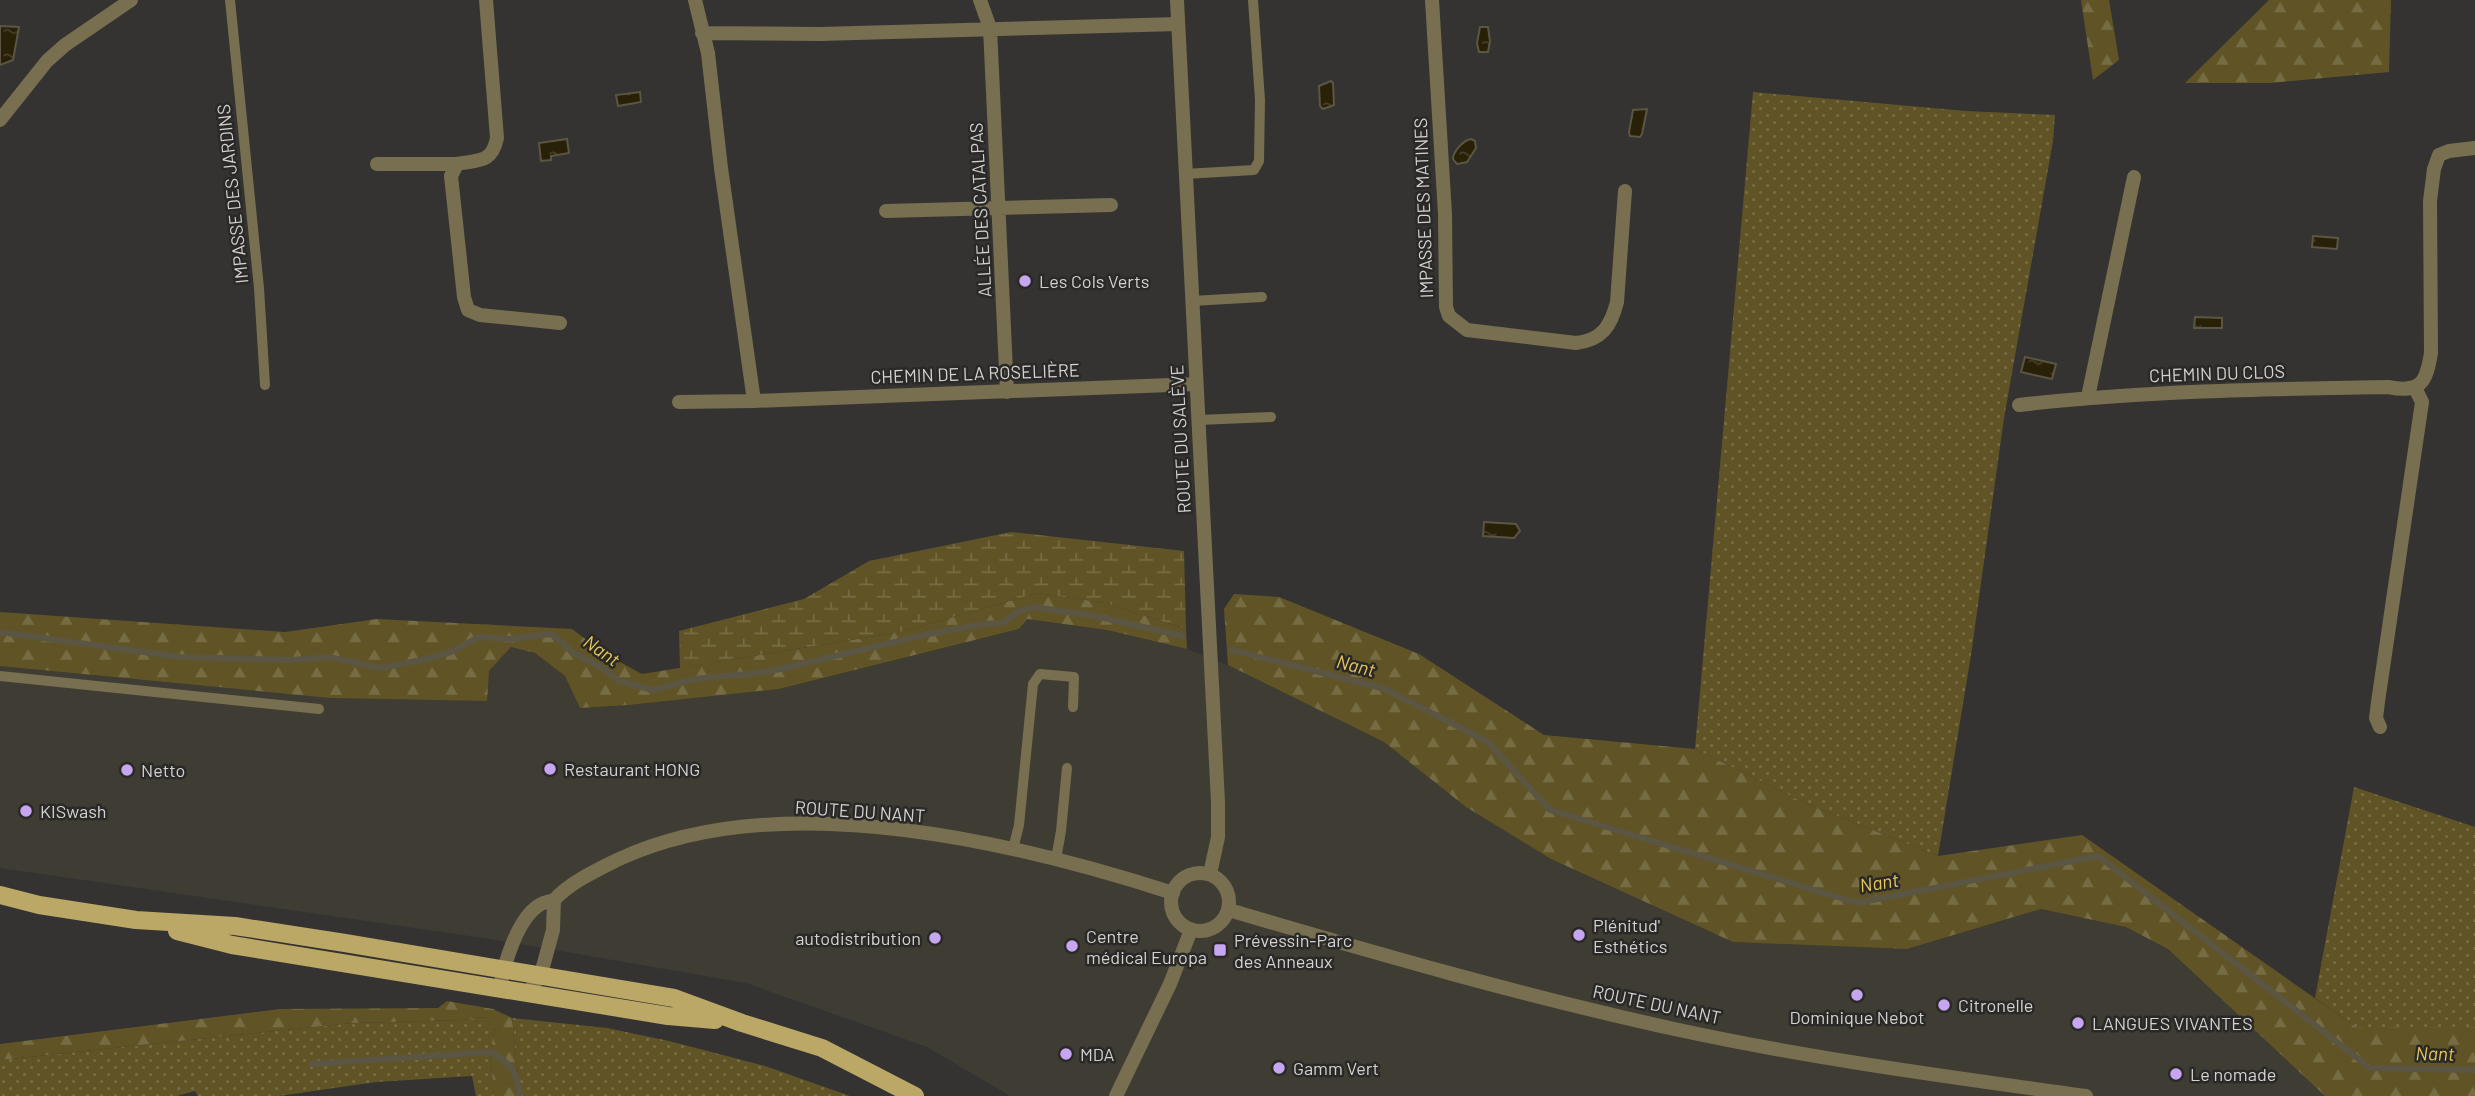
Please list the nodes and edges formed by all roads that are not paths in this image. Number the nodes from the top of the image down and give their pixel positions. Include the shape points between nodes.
1 (131, 0) edge
2 (230, 0) edge
3 (486, 0) edge
4 (695, 0) edge
5 (980, 0) edge
6 (1177, 0) edge
7 (1253, 0) edge
8 (1432, 0) edge
9 (1178, 24) junction
10 (990, 28) junction
11 (702, 33) junction
12 (0, 120) edge
13 (2475, 148) edge
14 (377, 164) dead end
15 (457, 164) junction
16 (1185, 174) junction
17 (2134, 177) dead end
18 (1625, 191) dead end
19 (1111, 205) dead end
20 (999, 208) junction
21 (886, 211) dead end
22 (1262, 297) dead end
23 (1192, 301) junction
24 (560, 323) dead end
25 (265, 384) dead end
26 (1196, 384) junction
27 (2415, 388) junction
28 (1007, 392) junction
29 (2088, 397) junction
30 (754, 401) junction
31 (679, 402) dead end
32 (2019, 405) dead end
33 (1271, 417) dead end
34 (1198, 420) junction
35 (0, 677) edge
36 (1073, 707) dead end
37 (319, 709) dead end
38 (2380, 727) dead end
39 (1067, 768) dead end
40 (1013, 849) junction
41 (1056, 859) junction
42 (1210, 874) junction
43 (1173, 893) junction
44 (0, 895) edge
45 (554, 900) junction
46 (0, 905) edge
47 (39, 905) junction
48 (1229, 910) junction
49 (136, 920) junction
50 (1191, 930) junction
51 (503, 970) junction
52 (541, 974) junction
53 (500, 988) junction
54 (528, 993) junction
55 (742, 1023) junction
56 (915, 1096) edge
57 (1115, 1096) edge
58 (2086, 1096) edge

1 - 12 street via 47,61
2 - 25 lane, IMPASSE DES JARDINS
3 - 15 street via 497,138 494,152 486,159
4 - 11 street
5 - 10 street, ALLÉE DES CATALPAS
6 - 9 street, ROUTE DU SALÈVE
7 - 16 lane via 1259,161 1254,170
8 - 18 street, IMPASSE DES MATINES via 1446,307 1457,324 1479,333 1576,343 1602,333 1613,319 1617,302
9 - 10 street
9 - 16 street, ROUTE DU SALÈVE
10 - 11 street
10 - 20 street, ALLÉE DES CATALPAS
11 - 30 street
13 - 27 street via 2439,155 2434,169 2431,353 2423,382
14 - 15 street
15 - 24 street via 451,176 468,310
16 - 23 street, ROUTE DU SALÈVE
17 - 29 street
19 - 20 street
20 - 21 street
20 - 28 street, ALLÉE DES CATALPAS
22 - 23 lane
23 - 26 street, ROUTE DU SALÈVE
26 - 28 street, CHEMIN DE LA ROSELIÈRE
26 - 34 street, ROUTE DU SALÈVE
27 - 29 street, CHEMIN DU CLOS
27 - 38 street via 2422,402 2378,702
28 - 30 street, CHEMIN DE LA ROSELIÈRE
29 - 32 street, CHEMIN DU CLOS
30 - 31 street, CHEMIN DE LA ROSELIÈRE
33 - 34 lane
34 - 42 street, ROUTE DU SALÈVE via 1218,802 1218,837
35 - 37 lane
36 - 40 lane via 1074,677 1040,674 1034,684
39 - 41 lane
40 - 41 street, ROUTE DU NANT
40 - 45 street, ROUTE DU NANT via 854,827 745,826 684,836 629,855 574,883
41 - 43 street, ROUTE DU NANT
42 - 43 street via 1190,875
42 - 48 street via 1225,886
43 - 50 street via 1173,912
44 - 47 main road
45 - 51 street, ROUTE DU NANT via 538,905 527,918
45 - 52 street via 553,930
46 - 47 main road
47 - 49 main road
48 - 50 street via 1214,928
48 - 58 street, ROUTE DU NANT via 1502,988 1681,1030
49 - 51 main road via 235,926
49 - 53 main road via 232,945
50 - 57 street
51 - 52 main road
51 - 53 street, ROUTE DU NANT
52 - 54 street
52 - 55 main road via 674,998
53 - 54 main road
54 - 55 main road
55 - 56 main road via 822,1048

